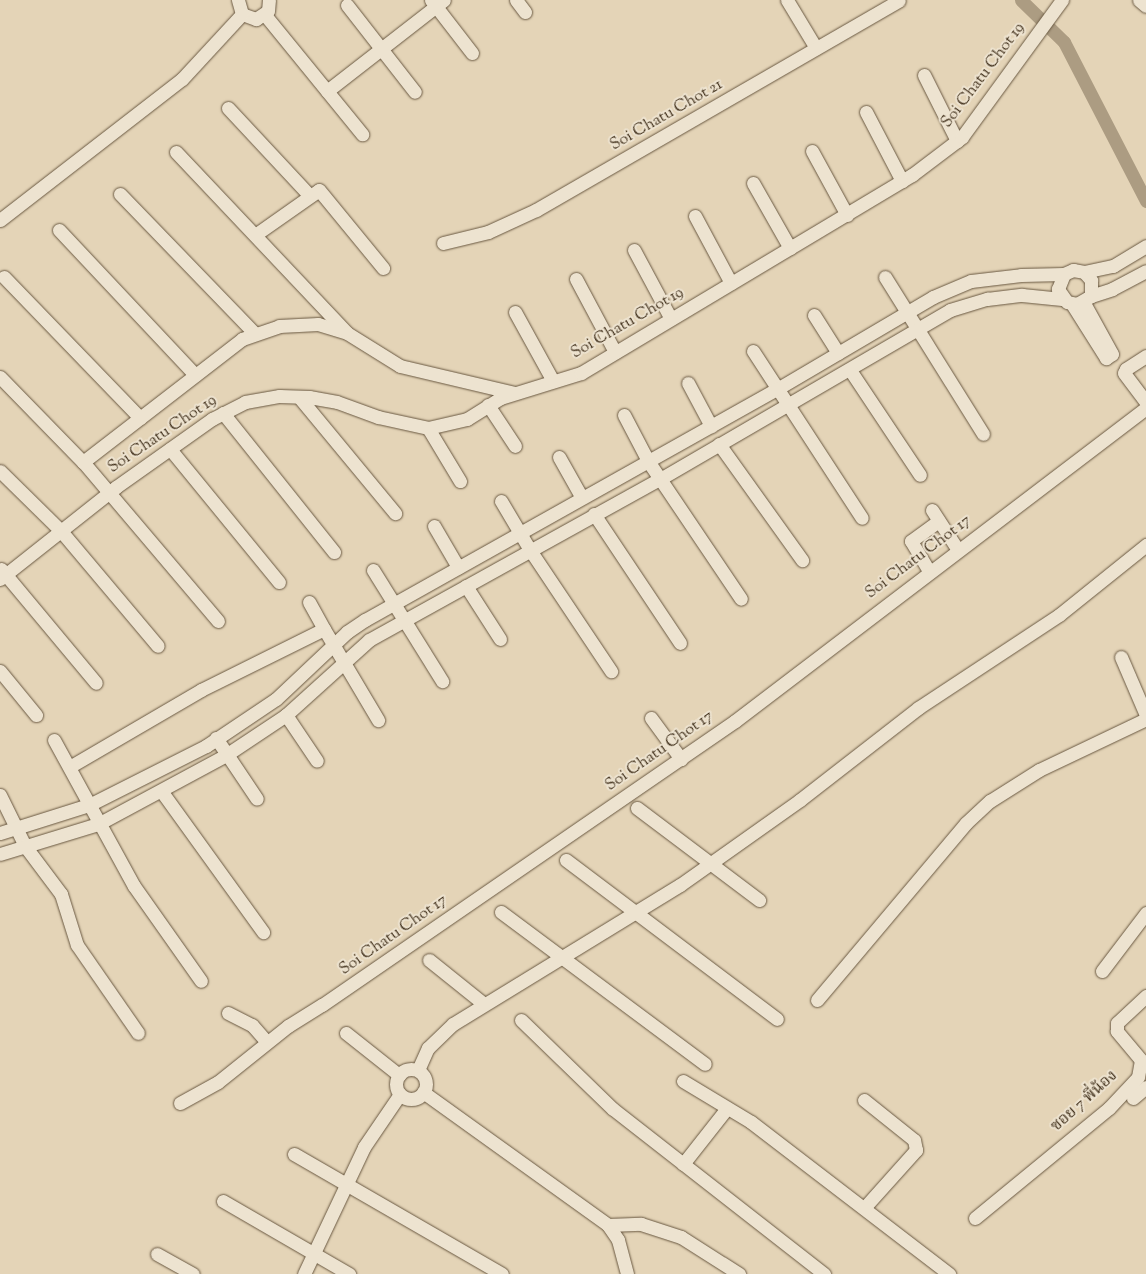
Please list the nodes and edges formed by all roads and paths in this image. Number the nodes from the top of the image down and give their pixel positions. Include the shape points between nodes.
1 (238, 0) edge
2 (269, 0) edge
3 (516, 0) edge
4 (787, 0) edge
5 (900, 0) edge
6 (1139, 0) edge
7 (1061, 1) edge
8 (437, 2) edge
9 (347, 5) dead end
10 (1146, 6) edge
11 (525, 12) dead end
12 (242, 14) junction
13 (265, 15) junction
14 (816, 48) junction
15 (381, 49) junction
16 (472, 53) dead end
17 (924, 75) dead end
18 (327, 91) junction
19 (415, 92) dead end
20 (228, 108) dead end
21 (866, 112) dead end
22 (362, 134) dead end
23 (958, 141) junction
24 (812, 151) dead end
25 (176, 152) dead end
26 (902, 181) junction
27 (753, 183) dead end
28 (120, 194) dead end
29 (310, 196) junction
30 (846, 215) junction
31 (696, 216) dead end
32 (0, 220) edge
33 (59, 230) dead end
34 (255, 235) junction
35 (443, 243) dead end
36 (1146, 246) edge
37 (790, 248) junction
38 (634, 250) dead end
39 (383, 268) dead end
40 (1146, 271) edge
41 (1084, 272) junction
42 (1064, 274) junction
43 (4, 277) dead end
44 (885, 277) dead end
45 (576, 278) dead end
46 (731, 283) junction
47 (1077, 300) junction
48 (515, 312) dead end
49 (907, 312) junction
50 (814, 315) dead end
51 (671, 318) junction
52 (916, 331) junction
53 (347, 333) junction
54 (255, 334) junction
55 (753, 351) dead end
56 (615, 352) junction
57 (838, 353) junction
58 (1146, 356) edge
59 (850, 370) junction
60 (195, 375) junction
61 (0, 377) edge
62 (553, 381) junction
63 (688, 383) dead end
64 (777, 389) junction
65 (514, 393) junction
66 (299, 397) junction
67 (1146, 402) edge
68 (788, 404) junction
69 (488, 405) junction
70 (1146, 408) edge
71 (223, 413) junction
72 (624, 415) dead end
73 (140, 418) junction
74 (711, 426) junction
75 (428, 428) junction
76 (983, 434) dead end
77 (719, 444) junction
78 (515, 446) dead end
79 (170, 449) junction
80 (559, 457) dead end
81 (648, 461) junction
82 (83, 462) junction
83 (0, 470) edge
84 (920, 475) dead end
85 (660, 479) junction
86 (460, 481) dead end
87 (110, 492) junction
88 (581, 496) junction
89 (501, 501) dead end
90 (395, 513) dead end
91 (594, 514) junction
92 (862, 518) dead end
93 (434, 526) dead end
94 (61, 531) junction
95 (519, 532) junction
96 (1146, 545) edge
97 (530, 550) junction
98 (958, 550) junction
99 (334, 552) dead end
100 (802, 560) dead end
101 (458, 567) junction
102 (373, 570) dead end
103 (929, 571) junction
104 (2, 574) edge
105 (279, 582) dead end
106 (466, 586) junction
107 (741, 599) dead end
108 (309, 602) dead end
109 (393, 605) junction
110 (218, 621) dead end
111 (403, 622) junction
112 (324, 629) junction
113 (500, 639) dead end
114 (680, 643) dead end
115 (158, 646) dead end
116 (333, 646) junction
117 (1121, 657) dead end
118 (343, 664) junction
119 (611, 670) dead end
120 (0, 671) edge
121 (442, 681) dead end
122 (96, 683) dead end
123 (36, 714) dead end
124 (286, 714) junction
125 (1146, 715) edge
126 (651, 718) dead end
127 (1146, 719) edge
128 (378, 720) dead end
129 (216, 738) junction
130 (54, 740) dead end
131 (226, 755) junction
132 (681, 759) junction
133 (317, 761) dead end
134 (71, 766) junction
135 (162, 792) junction
136 (0, 795) edge
137 (256, 799) dead end
138 (89, 805) junction
139 (637, 808) dead end
140 (98, 824) junction
141 (14, 828) junction
142 (0, 833) edge
143 (25, 846) junction
144 (0, 854) edge
145 (566, 860) dead end
146 (709, 864) junction
147 (759, 900) dead end
148 (501, 912) dead end
149 (1146, 913) edge
150 (636, 915) junction
151 (263, 932) dead end
152 (563, 959) junction
153 (429, 960) dead end
154 (1102, 971) dead end
155 (201, 981) dead end
156 (1146, 996) edge
157 (817, 1000) dead end
158 (484, 1004) junction
159 (228, 1013) dead end
160 (777, 1019) dead end
161 (522, 1020) dead end
162 (138, 1033) dead end
163 (346, 1033) dead end
164 (266, 1041) junction
165 (705, 1064) dead end
166 (418, 1070) junction
167 (399, 1075) junction
168 (684, 1081) dead end
169 (1146, 1087) edge
170 (423, 1092) junction
171 (400, 1094) junction
172 (1133, 1098) dead end
173 (864, 1100) dead end
174 (180, 1103) dead end
175 (728, 1108) junction
176 (294, 1154) dead end
177 (683, 1164) junction
178 (346, 1182) junction
179 (223, 1201) dead end
180 (864, 1208) junction
181 (975, 1218) dead end
182 (608, 1225) junction
183 (157, 1254) dead end
184 (313, 1254) junction
185 (193, 1274) edge
186 (304, 1274) edge
187 (349, 1274) edge
188 (502, 1274) edge
189 (627, 1274) edge
190 (738, 1274) edge
191 (824, 1274) edge
192 (949, 1274) edge

1 - 12 street
2 - 13 street
3 - 11 street
4 - 14 street
5 - 14 street, Soi Chatu Chot 21
6 - 10 street
7 - 23 street, Soi Chatu Chot 19
8 - 15 street
8 - 16 street
9 - 15 street
12 - 13 street via 251,19
12 - 32 street via 182,79
13 - 18 street
14 - 35 street, Soi Chatu Chot 21 via 724,104 536,210 488,232
15 - 18 street
15 - 19 street
17 - 23 street
18 - 22 street
20 - 29 street
21 - 26 street
23 - 26 street, Soi Chatu Chot 19
24 - 30 street
25 - 34 street
26 - 30 street, Soi Chatu Chot 19
27 - 37 street
28 - 54 street
29 - 34 street
29 - 39 street via 319,190
30 - 37 street, Soi Chatu Chot 19
31 - 46 street
33 - 60 street
34 - 53 street
36 - 41 street via 1113,266
37 - 46 street, Soi Chatu Chot 19
38 - 51 street
40 - 47 street via 1112,289
41 - 42 street via 1073,270
41 - 47 street via 1091,280
42 - 47 street via 1058,289
42 - 49 street via 1021,275 971,281
43 - 73 street
44 - 49 street
45 - 56 street
46 - 51 street, Soi Chatu Chot 19
47 - 52 street via 1022,294 987,299 950,310
48 - 62 street
49 - 52 street
49 - 57 street
50 - 57 street
51 - 56 street, Soi Chatu Chot 19
52 - 59 street
52 - 76 street
53 - 54 street via 318,324 278,326
53 - 65 street via 400,366
54 - 60 street via 242,338
55 - 64 street
56 - 62 street, Soi Chatu Chot 19 via 581,373
57 - 64 street
58 - 67 street via 1124,373
59 - 68 street
59 - 84 street
60 - 73 street
61 - 82 street
62 - 65 street, Soi Chatu Chot 19
63 - 74 street
64 - 68 street
64 - 74 street
65 - 69 street, Soi Chatu Chot 19
66 - 71 street, Soi Chatu Chot 19 via 245,402
66 - 75 street, Soi Chatu Chot 19 via 337,402 378,417
66 - 90 street
68 - 77 street
68 - 92 street
69 - 75 street, Soi Chatu Chot 19 via 467,419
69 - 78 street
70 - 98 street, Soi Chatu Chot 17
71 - 79 street, Soi Chatu Chot 19
71 - 99 street
72 - 81 street
73 - 82 street
74 - 81 street
75 - 86 street
77 - 85 street
77 - 100 street
79 - 87 street, Soi Chatu Chot 19
79 - 105 street
80 - 88 street
81 - 85 street
81 - 88 street
82 - 87 street
83 - 94 street
85 - 91 street
85 - 107 street
87 - 94 street, Soi Chatu Chot 19
87 - 110 street
88 - 95 street
89 - 95 street
91 - 97 street
91 - 114 street
93 - 101 street
94 - 104 street, Soi Chatu Chot 19
94 - 115 street
95 - 97 street
95 - 101 street
96 - 146 street via 1059,616 913,712 800,800
97 - 106 street
97 - 119 street
98 - 103 street, Soi Chatu Chot 17
98 - 103 street via 936,515 911,541
101 - 109 street
102 - 109 street
103 - 132 street, Soi Chatu Chot 17
104 - 122 street
106 - 111 street
106 - 113 street
108 - 112 street
109 - 111 street
109 - 116 street via 365,620
111 - 118 street via 369,640
111 - 121 street
112 - 116 street
112 - 134 street via 201,690
116 - 118 street
116 - 129 street via 276,699
117 - 125 street
118 - 124 street
118 - 128 street
120 - 123 street
124 - 131 street
124 - 133 street
126 - 132 street
127 - 157 street via 1039,770 990,801 966,823
129 - 131 street
129 - 138 street
130 - 134 street
131 - 135 street
131 - 137 street
132 - 164 street, Soi Chatu Chot 17
134 - 138 street
135 - 140 street
135 - 151 street
136 - 141 street
138 - 140 street
138 - 141 street
139 - 146 street
140 - 143 street
140 - 155 street via 134,886
141 - 142 street
141 - 143 street
143 - 144 street
143 - 162 street via 61,894 77,946
145 - 150 street
146 - 147 street
146 - 150 street
148 - 152 street
149 - 154 street
150 - 152 street
150 - 160 street
152 - 158 street
152 - 165 street
153 - 158 street
156 - 181 street, ซอย 7 พี่น้อง via 1117,1023 1117,1031 1141,1060 1138,1077 1109,1108
158 - 166 street via 439,1036 428,1048
159 - 164 street via 252,1025
161 - 177 street via 613,1109
163 - 167 street
164 - 174 street, Soi Chatu Chot 17 via 218,1082
166 - 167 street via 407,1069
166 - 170 street via 425,1078
167 - 171 street via 396,1084
168 - 175 street
169 - 172 street
170 - 171 street via 414,1098
170 - 182 street
171 - 178 street via 364,1147
173 - 180 street via 914,1140 916,1150
175 - 177 street
175 - 180 street
176 - 178 street
177 - 191 street
178 - 184 street
178 - 188 street
179 - 184 street
180 - 192 street
182 - 189 street via 618,1240
182 - 190 street via 641,1224 682,1237
183 - 185 street
184 - 186 street
184 - 187 street

